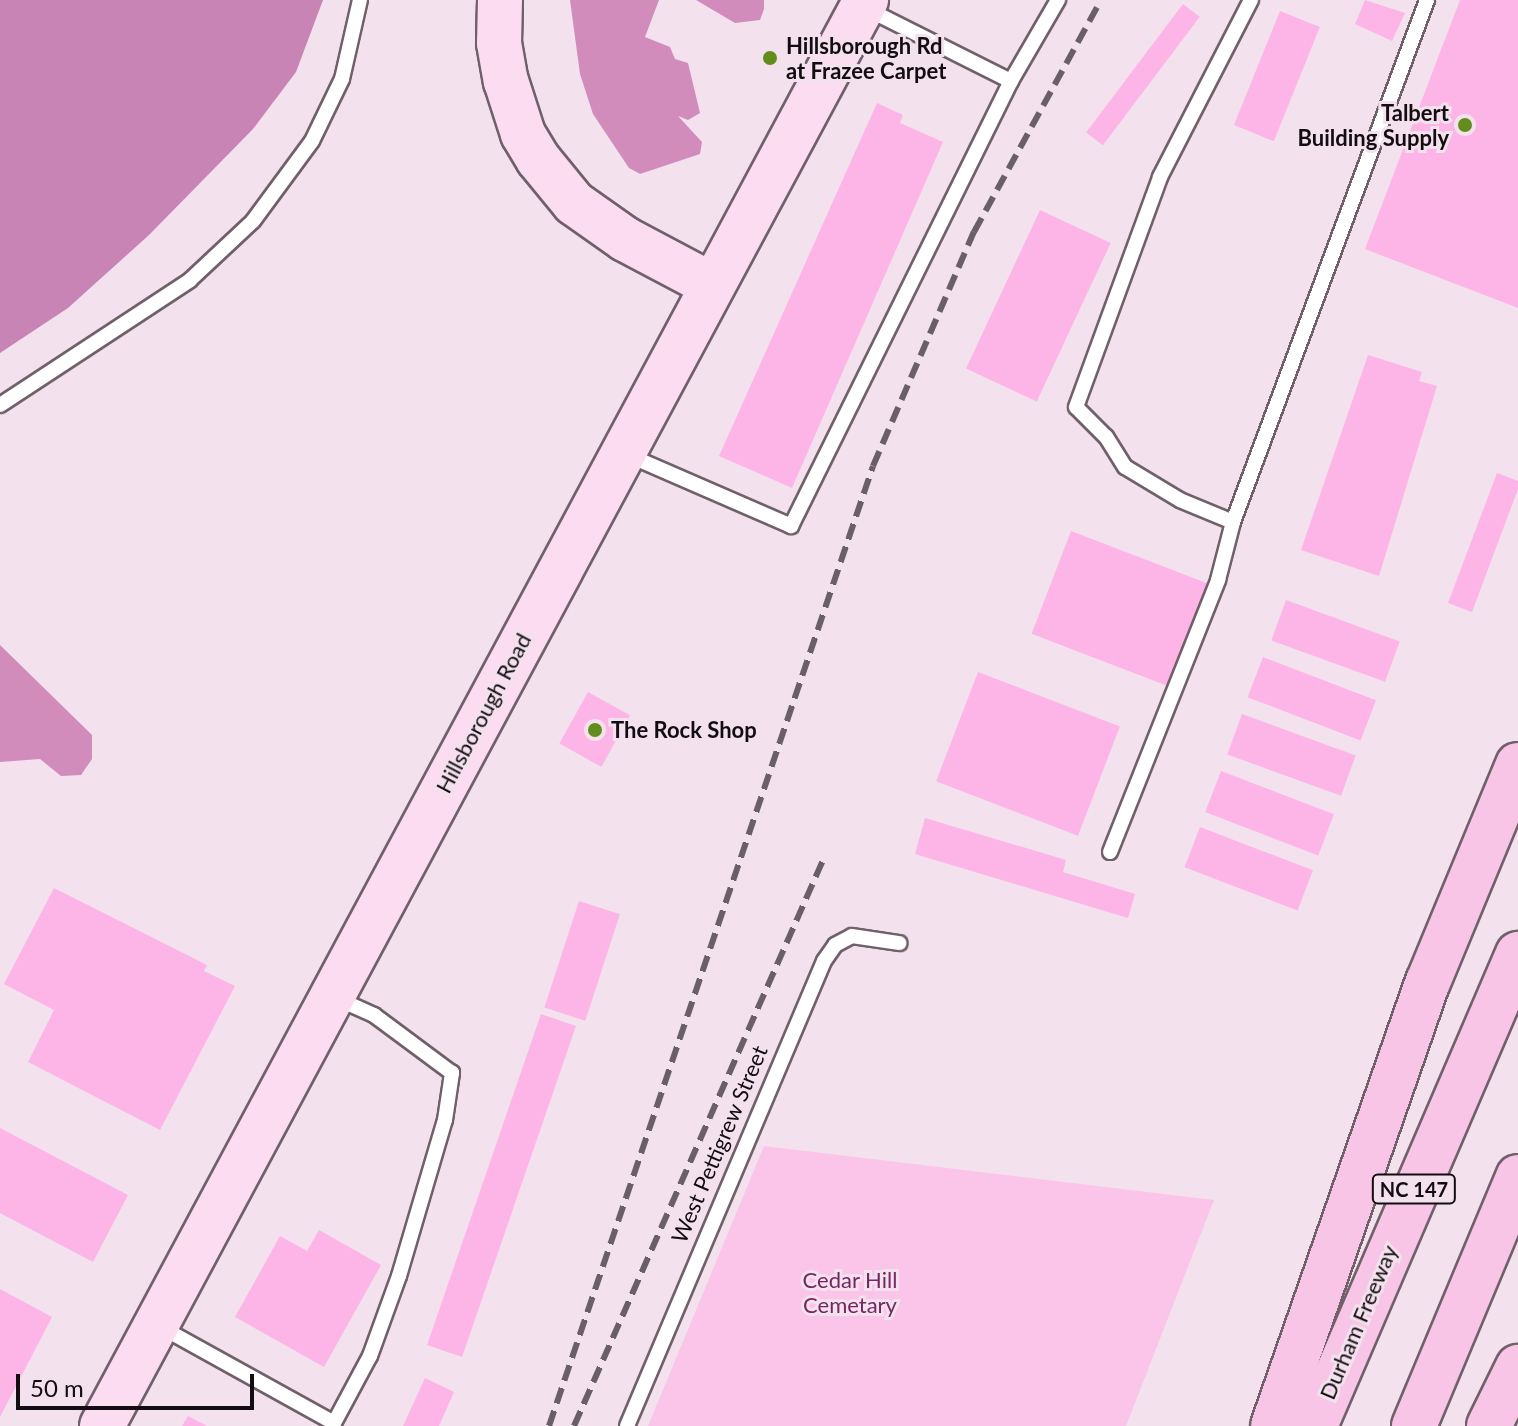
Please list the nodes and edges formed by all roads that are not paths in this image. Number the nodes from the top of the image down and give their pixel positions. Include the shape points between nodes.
1 (360, 0) edge
2 (500, 0) edge
3 (1058, 0) edge
4 (1251, 0) edge
5 (1427, 0) edge
6 (865, 3) edge
7 (1011, 81) junction
8 (712, 285) junction
9 (0, 405) edge
10 (624, 452) junction
11 (1233, 522) junction
12 (1518, 765) edge
13 (1110, 852) dead end
14 (899, 943) dead end
15 (1518, 954) edge
16 (332, 996) junction
17 (1518, 1177) edge
18 (157, 1324) junction
19 (1518, 1367) edge
20 (102, 1426) edge
21 (627, 1426) edge
22 (1273, 1426) edge
23 (1315, 1426) edge
24 (1414, 1426) edge
25 (1489, 1426) edge

1 - 9 lane via 342,79 312,141 253,221 190,280
2 - 8 main road via 499,43 506,81 523,134 538,159 574,203 625,239
3 - 7 lane
4 - 11 lane via 1160,177 1076,407 1106,437 1125,467 1180,500
5 - 11 lane
6 - 7 lane
6 - 8 main road, Hillsborough Road
7 - 10 lane via 791,526
8 - 10 main road, Hillsborough Road
10 - 16 main road, Hillsborough Road
11 - 13 lane via 1218,580
12 - 22 highway via 1428,982
14 - 21 lane, West Pettigrew Street via 852,936 835,945 824,961
15 - 23 highway, Durham Freeway / NC 147
16 - 18 main road, Hillsborough Road
16 - 18 lane via 374,1015 452,1073 445,1120 370,1356 334,1423
17 - 24 highway
18 - 20 main road, Hillsborough Road
19 - 25 highway

